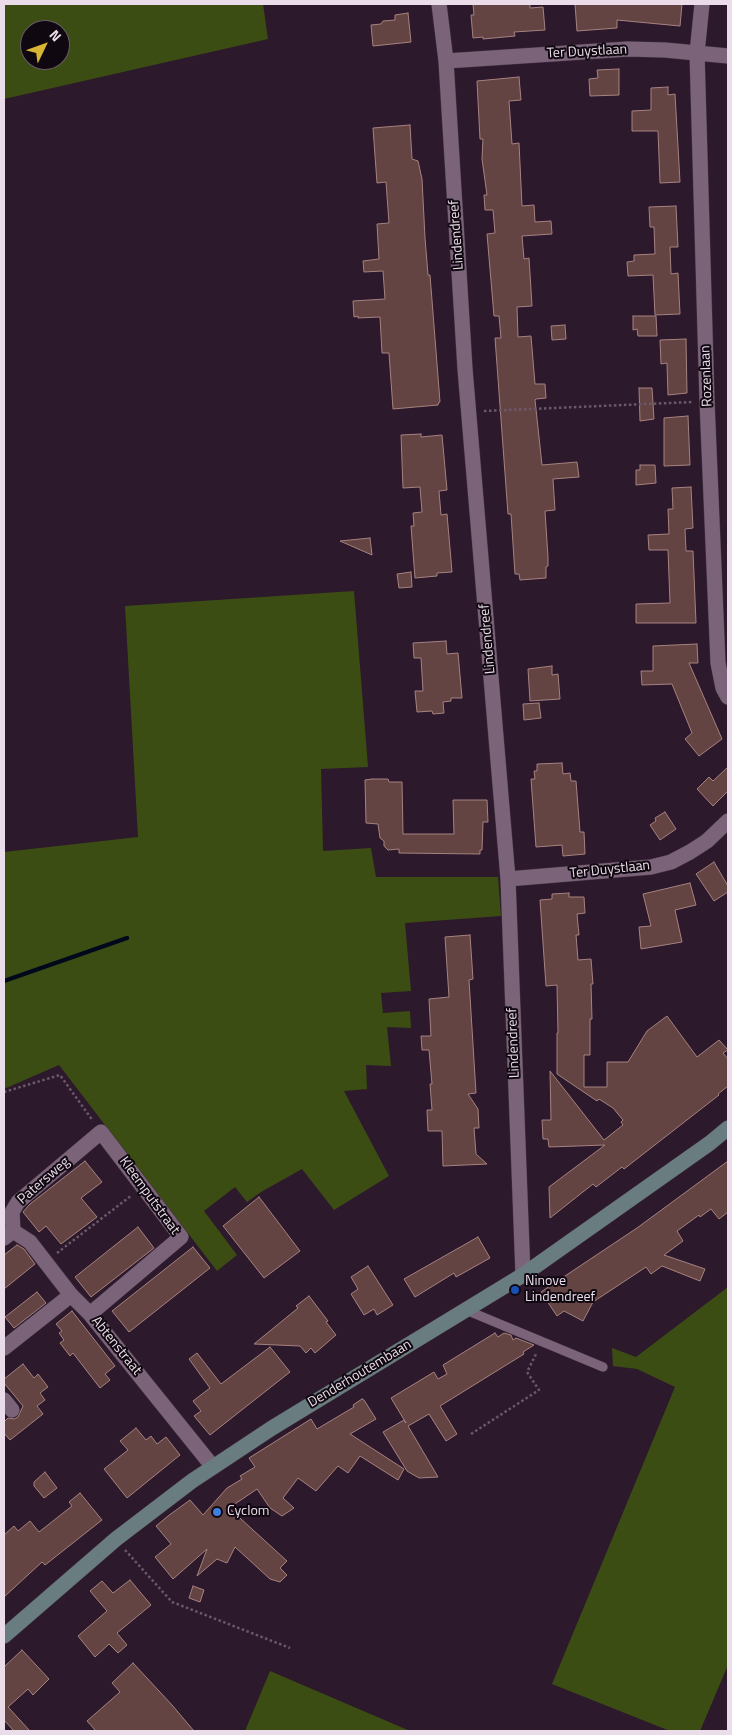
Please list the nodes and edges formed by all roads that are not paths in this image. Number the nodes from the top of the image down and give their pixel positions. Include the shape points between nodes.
1 (439, 4) edge
2 (702, 4) edge
3 (697, 53) junction
4 (728, 56) edge
5 (446, 61) junction
6 (728, 697) edge
7 (728, 821) edge
8 (508, 879) junction
9 (728, 1128) edge
10 (101, 1132) joint
11 (8, 1234) edge
12 (523, 1275) junction
13 (71, 1295) junction
14 (466, 1310) junction
15 (90, 1314) junction
16 (4, 1348) edge
17 (603, 1367) dead end
18 (213, 1467) junction
19 (4, 1636) edge

1 - 5 street, Lindendreef
2 - 3 street, Rozenlaan
3 - 4 street, Ter Duystlaan
3 - 5 street, Ter Duystlaan via 628,49
3 - 6 street, Rozenlaan via 718,664
5 - 8 street, Lindendreef via 469,412
7 - 8 street, Ter Duystlaan via 707,841 671,862 651,867
8 - 12 street, Lindendreef
9 - 12 street, Denderhoutembaan
10 - 11 street, Patersweg via 18,1202 12,1212
10 - 15 street, Kleemputstraat via 181,1237
11 - 13 street, Abtenstraat via 30,1242
12 - 14 street, Denderhoutembaan
13 - 15 street, Abtenstraat
13 - 16 street
14 - 17 lane
14 - 18 street, Denderhoutembaan
15 - 18 street, Abtenstraat
18 - 19 street, Denderhoutembaan via 116,1539

